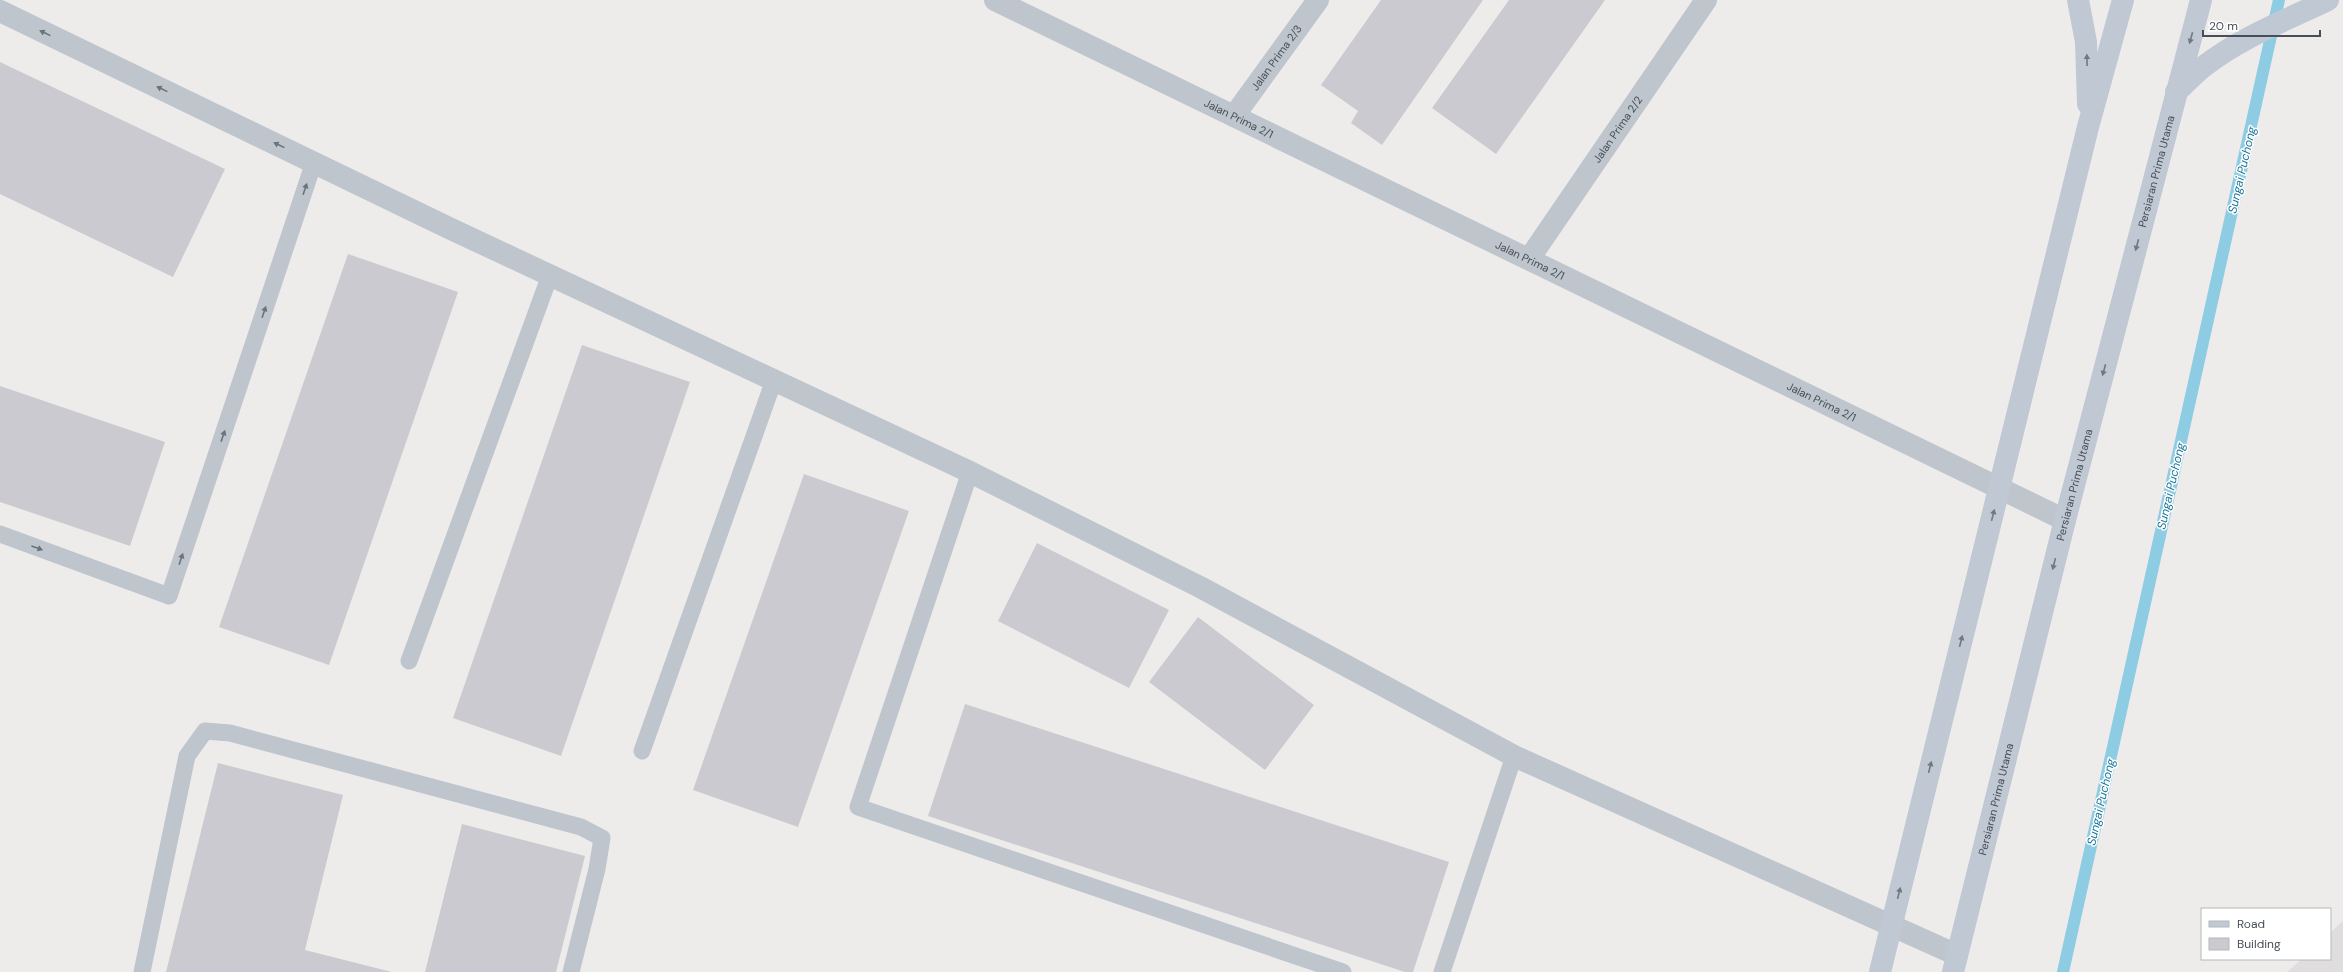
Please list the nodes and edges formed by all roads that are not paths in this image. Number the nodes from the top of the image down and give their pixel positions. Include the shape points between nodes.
1 (995, 0) edge
2 (1318, 0) edge
3 (1706, 0) edge
4 (2078, 0) edge
5 (2123, 0) edge
6 (2201, 0) edge
7 (2328, 0) edge
8 (0, 11) edge
9 (2176, 93) junction
10 (1234, 116) junction
11 (2088, 127) junction
12 (314, 162) junction
13 (1529, 259) junction
14 (550, 275) junction
15 (774, 380) junction
16 (970, 472) junction
17 (1999, 488) junction
18 (2066, 520) junction
19 (0, 534) edge
20 (409, 661) dead end
21 (642, 751) dead end
22 (1514, 756) junction
23 (1891, 926) junction
24 (1955, 964) edge
25 (142, 972) edge
26 (571, 972) edge
27 (1343, 972) edge
28 (1442, 972) edge
29 (1880, 972) edge

1 - 10 street, Jalan Prima 2/1
2 - 10 street, Jalan Prima 2/3
3 - 13 street, Jalan Prima 2/2
11 -> 4 main road via 2086,42
5 - 11 main road
6 -> 9 main road, Persiaran Prima Utama
7 - 9 main road via 2262,31 2203,66
12 -> 8 street
9 -> 18 main road, Persiaran Prima Utama
10 - 13 street, Jalan Prima 2/1
11 - 17 main road
12 - 14 street
19 -> 12 lane via 169,596
13 - 17 street, Jalan Prima 2/1
14 - 15 street
14 - 20 lane
15 - 16 street
15 - 21 lane
16 - 22 street via 1200,587
16 - 27 lane via 858,808
17 - 18 street, Jalan Prima 2/1
23 -> 17 main road
18 -> 24 main road, Persiaran Prima Utama
22 - 23 street
22 - 28 lane
23 - 24 street
23 - 29 main road
25 - 26 lane via 187,756 205,731 230,733 581,827 602,838 597,869

